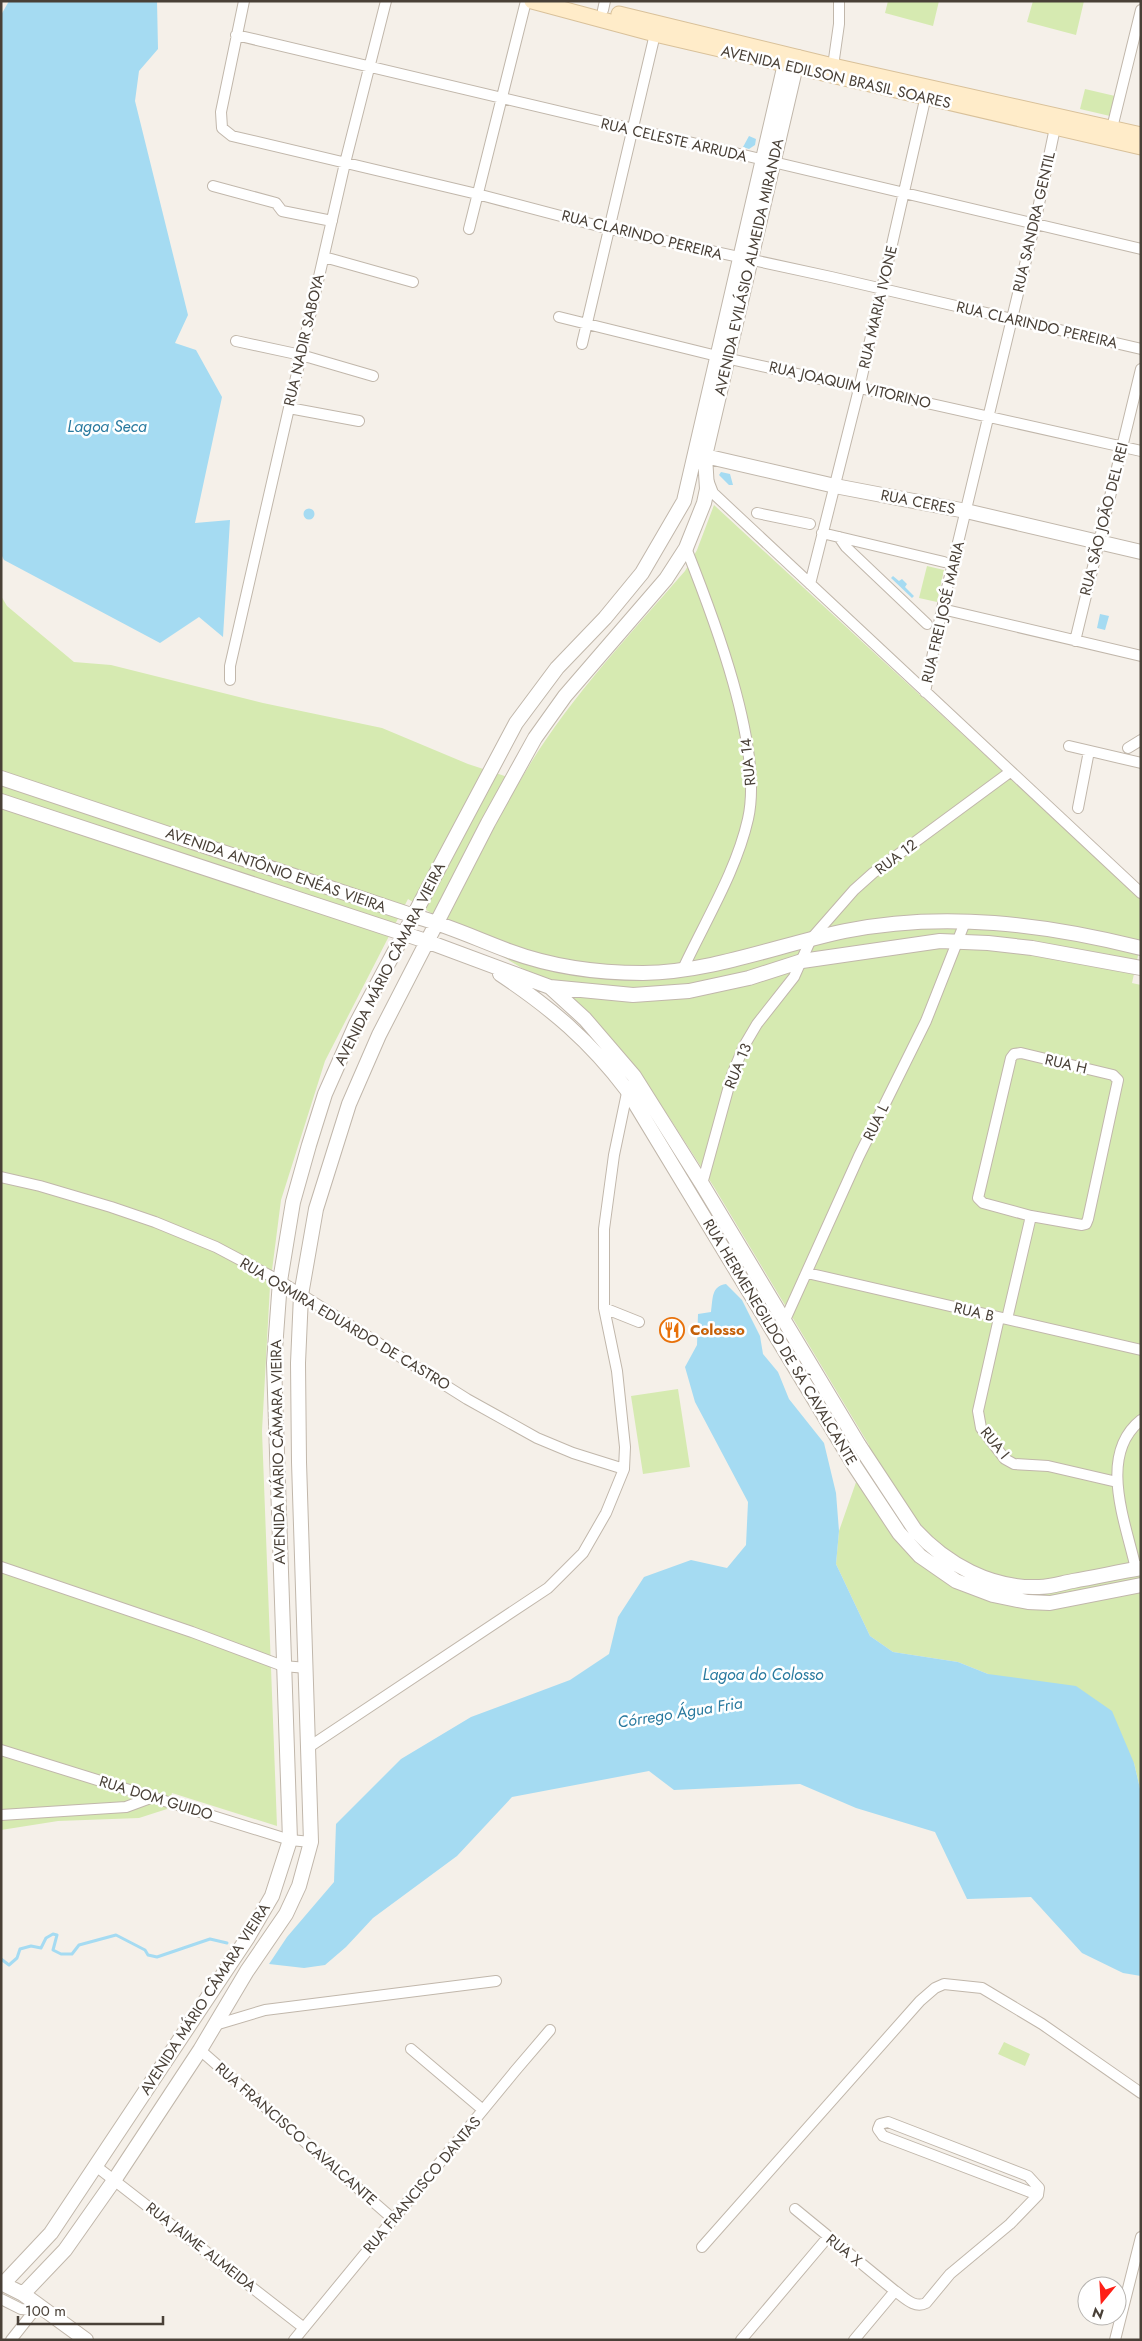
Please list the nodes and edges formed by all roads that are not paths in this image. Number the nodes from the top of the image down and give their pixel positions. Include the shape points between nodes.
1 (244, 1) edge
2 (386, 1) edge
3 (526, 1) edge
4 (532, 1) edge
5 (569, 1) edge
6 (839, 1) edge
7 (604, 6) edge
8 (1141, 10) edge
9 (655, 34) junction
10 (236, 35) junction
11 (791, 61) junction
12 (833, 66) junction
13 (368, 67) junction
14 (927, 92) junction
15 (501, 98) junction
16 (1056, 121) junction
17 (1112, 128) junction
18 (633, 130) junction
19 (1141, 135) edge
20 (1141, 147) edge
21 (767, 162) junction
22 (345, 163) junction
23 (214, 186) dead end
24 (477, 194) junction
25 (905, 194) junction
26 (332, 221) junction
27 (1035, 223) junction
28 (469, 229) dead end
29 (610, 229) junction
30 (1141, 248) edge
31 (324, 257) junction
32 (745, 260) junction
33 (413, 282) dead end
34 (881, 288) junction
35 (559, 317) dead end
36 (1012, 319) junction
37 (588, 325) junction
38 (236, 341) dead end
39 (582, 344) dead end
40 (1141, 349) edge
41 (301, 355) junction
42 (722, 357) junction
43 (1141, 368) edge
44 (373, 376) dead end
45 (859, 389) junction
46 (288, 408) junction
47 (990, 416) junction
48 (360, 421) dead end
49 (1122, 446) junction
50 (1141, 451) edge
51 (698, 456) junction
52 (707, 477) junction
53 (835, 486) junction
54 (966, 511) junction
55 (757, 513) dead end
56 (818, 528) junction
57 (839, 537) junction
58 (1100, 543) junction
59 (686, 548) junction
60 (1141, 552) edge
61 (944, 562) dead end
62 (810, 584) junction
63 (942, 609) junction
64 (927, 624) dead end
65 (1075, 641) junction
66 (1141, 656) edge
67 (230, 680) dead end
68 (925, 692) junction
69 (1141, 740) edge
70 (1069, 746) dead end
71 (1128, 748) dead end
72 (1089, 751) junction
73 (1141, 763) edge
74 (1010, 772) junction
75 (1, 778) edge
76 (1, 800) edge
77 (1078, 808) dead end
78 (1141, 893) edge
79 (414, 916) junction
80 (437, 922) junction
81 (966, 922) junction
82 (404, 935) junction
83 (811, 939) junction
84 (426, 941) junction
85 (958, 941) junction
86 (1141, 948) edge
87 (481, 961) junction
88 (802, 961) junction
89 (1141, 968) edge
90 (682, 971) junction
91 (550, 987) junction
92 (634, 1076) junction
93 (627, 1090) junction
94 (1, 1177) edge
95 (702, 1184) junction
96 (1031, 1216) junction
97 (807, 1273) junction
98 (280, 1281) junction
99 (301, 1295) junction
100 (604, 1308) junction
101 (1003, 1318) junction
102 (784, 1320) junction
103 (639, 1322) dead end
104 (1141, 1350) edge
105 (1141, 1420) edge
106 (624, 1469) junction
107 (1117, 1482) junction
108 (1, 1567) edge
109 (1138, 1568) edge
110 (1141, 1585) edge
111 (283, 1666) junction
112 (307, 1668) junction
113 (309, 1747) junction
114 (1, 1750) edge
115 (153, 1797) junction
116 (1, 1815) edge
117 (290, 1840) junction
118 (311, 1842) junction
119 (496, 1981) dead end
120 (215, 2025) junction
121 (550, 2030) dead end
122 (411, 2049) dead end
123 (200, 2050) junction
124 (1141, 2093) edge
125 (483, 2110) junction
126 (97, 2167) junction
127 (115, 2179) junction
128 (1038, 2195) junction
129 (795, 2209) dead end
130 (393, 2219) junction
131 (828, 2237) junction
132 (1141, 2237) edge
133 (702, 2247) dead end
134 (2, 2283) edge
135 (895, 2290) junction
136 (23, 2294) junction
137 (1, 2299) edge
138 (40, 2311) junction
139 (304, 2328) junction
140 (11, 2340) edge
141 (86, 2340) edge
142 (294, 2340) edge
143 (741, 2340) edge
144 (854, 2340) edge
145 (1115, 2340) edge

1 - 10 street
2 - 13 street, RUA NADIR SABOYA
3 - 15 street
4 - 9 main road, AVENIDA EDILSON BRASIL SOARES
5 - 7 main road, AVENIDA EDILSON BRASIL SOARES
6 - 12 street
7 - 11 main road, AVENIDA EDILSON BRASIL SOARES
8 - 17 street
9 - 11 main road, AVENIDA EDILSON BRASIL SOARES
9 - 18 street
10 - 13 street, RUA CELESTE ARRUDA
10 - 22 street, RUA CLARINDO PEREIRA via 221,112 222,128 232,136
11 - 12 main road, AVENIDA EDILSON BRASIL SOARES
11 - 14 main road, AVENIDA EDILSON BRASIL SOARES
11 - 21 street, AVENIDA EVILÁSIO ALMEIDA MIRANDA
12 - 14 main road, AVENIDA EDILSON BRASIL SOARES
13 - 15 street, RUA CELESTE ARRUDA
13 - 22 street, RUA NADIR SABOYA
14 - 16 main road, AVENIDA EDILSON BRASIL SOARES
14 - 25 street, RUA MARIA IVONE
15 - 18 street, RUA CELESTE ARRUDA
15 - 24 street
16 - 17 main road, AVENIDA EDILSON BRASIL SOARES
16 - 20 main road, AVENIDA EDILSON BRASIL SOARES
16 - 27 street, RUA SANDRA GENTIL
17 - 19 main road, AVENIDA EDILSON BRASIL SOARES
18 - 21 street, RUA CELESTE ARRUDA
18 - 29 street
21 - 25 street, RUA CELESTE ARRUDA
21 - 32 street, AVENIDA EVILÁSIO ALMEIDA MIRANDA
22 - 24 street, RUA CLARINDO PEREIRA
22 - 26 street, RUA NADIR SABOYA
23 - 26 street via 276,202 282,211
24 - 28 street
24 - 29 street, RUA CLARINDO PEREIRA
25 - 27 street, RUA CELESTE ARRUDA
25 - 34 street, RUA MARIA IVONE
26 - 31 street, RUA NADIR SABOYA
27 - 30 street, RUA CELESTE ARRUDA
27 - 36 street, RUA SANDRA GENTIL
29 - 32 street, RUA CLARINDO PEREIRA
29 - 37 street
31 - 33 street
31 - 41 street, RUA NADIR SABOYA
32 - 34 street, RUA CLARINDO PEREIRA
32 - 42 street, AVENIDA EVILÁSIO ALMEIDA MIRANDA
34 - 36 street, RUA CLARINDO PEREIRA
34 - 45 street, RUA MARIA IVONE
35 - 37 street, RUA JOAQUIM VITORINO
36 - 40 street, RUA CLARINDO PEREIRA
36 - 47 street, RUA SANDRA GENTIL
37 - 39 street
37 - 42 street, RUA JOAQUIM VITORINO
38 - 41 street
41 - 44 street
41 - 46 street, RUA NADIR SABOYA
42 - 45 street, RUA JOAQUIM VITORINO
42 - 51 street, AVENIDA EVILÁSIO ALMEIDA MIRANDA
43 - 49 street, RUA SÃO JOÃO DEL REI
45 - 47 street, RUA JOAQUIM VITORINO
45 - 53 street, RUA MARIA IVONE
46 - 48 street
46 - 67 street, RUA NADIR SABOYA via 230,666
47 - 49 street, RUA JOAQUIM VITORINO
47 - 54 street, RUA FREI JOSÉ MARIA
49 - 50 street, RUA JOAQUIM VITORINO
49 - 58 street, RUA SÃO JOÃO DEL REI
51 - 52 street, AVENIDA EVILÁSIO ALMEIDA MIRANDA
51 - 53 street, RUA CERES
51 - 79 street, AVENIDA MÁRIO CÂMARA VIEIRA via 684,501 642,573 557,668 516,723
52 - 59 street, AVENIDA MÁRIO CÂMARA VIEIRA via 704,503
52 - 62 street via 713,493
53 - 54 street, RUA CERES
53 - 56 street, RUA MARIA IVONE
54 - 58 street, RUA CERES
54 - 63 street, RUA FREI JOSÉ MARIA
55 - 56 street
56 - 57 street
56 - 62 street, RUA MARIA IVONE
57 - 61 street
57 - 64 street
58 - 60 street, RUA CERES
58 - 65 street, RUA SÃO JOÃO DEL REI
59 - 80 street, AVENIDA MÁRIO CÂMARA VIEIRA via 666,579 565,696 535,738
59 - 90 street, RUA 14 via 742,717 751,797 743,840
62 - 68 street
63 - 65 street
63 - 68 street, RUA FREI JOSÉ MARIA
65 - 66 street
68 - 74 street
69 - 71 street
70 - 72 street
72 - 73 street
72 - 77 street
74 - 78 street
74 - 83 street, RUA 12 via 874,873 854,890
75 - 79 street, AVENIDA ANTÔNIO ENÉAS VIEIRA
76 - 82 street, AVENIDA ANTÔNIO ENÉAS VIEIRA
79 - 80 street, AVENIDA ANTÔNIO ENÉAS VIEIRA
79 - 82 street, AVENIDA MÁRIO CÂMARA VIEIRA
80 - 84 street, AVENIDA MÁRIO CÂMARA VIEIRA
80 - 90 street, AVENIDA ANTÔNIO ENÉAS VIEIRA via 510,951 561,966 642,973
81 - 83 street, AVENIDA ANTÔNIO ENÉAS VIEIRA via 919,922
81 - 85 street, RUA L
81 - 86 street, AVENIDA ANTÔNIO ENÉAS VIEIRA via 1065,931
82 - 84 street, AVENIDA ANTÔNIO ENÉAS VIEIRA
82 - 98 street, AVENIDA MÁRIO CÂMARA VIEIRA via 356,1024 326,1094 293,1202
83 - 88 street, RUA 12
83 - 90 street, AVENIDA ANTÔNIO ENÉAS VIEIRA via 746,958
84 - 87 street, AVENIDA ANTÔNIO ENÉAS VIEIRA
84 - 99 street, AVENIDA MÁRIO CÂMARA VIEIRA via 349,1104 316,1209
85 - 88 street, AVENIDA ANTÔNIO ENÉAS VIEIRA via 894,946
85 - 89 street, AVENIDA ANTÔNIO ENÉAS VIEIRA via 1032,948
85 - 97 street, RUA L via 926,1021 859,1156
87 - 91 street, AVENIDA ANTÔNIO ENÉAS VIEIRA
87 - 93 street, RUA HERMENEGILDO DE SÁ CAVALCANTE via 543,1002 576,1031 607,1063
88 - 91 street, AVENIDA ANTÔNIO ENÉAS VIEIRA via 749,978 689,991 633,995
88 - 95 street, RUA 13 via 794,977 757,1024 740,1056 732,1074
91 - 92 street, RUA HERMENEGILDO DE SÁ CAVALCANTE via 585,1019
92 - 93 street
92 - 95 street, RUA HERMENEGILDO DE SÁ CAVALCANTE
93 - 100 street via 604,1229
93 - 110 street, RUA HERMENEGILDO DE SÁ CAVALCANTE via 854,1465 899,1533 920,1556 956,1582 993,1596 1028,1602 1050,1603
94 - 98 street, RUA OSMIRA EDUARDO DE CASTRO via 155,1222 216,1247
95 - 102 street, RUA HERMENEGILDO DE SÁ CAVALCANTE
96 - 96 street, RUA H via 1086,1224 1118,1084 1113,1075 1018,1053 1011,1058 978,1198 983,1203
96 - 101 street
97 - 101 street, RUA B
97 - 102 street, RUA L
98 - 99 street, RUA OSMIRA EDUARDO DE CASTRO
98 - 111 street, AVENIDA MÁRIO CÂMARA VIEIRA via 274,1363
99 - 106 street, RUA OSMIRA EDUARDO DE CASTRO via 467,1399 537,1438
99 - 112 street, AVENIDA MÁRIO CÂMARA VIEIRA via 298,1462
100 - 103 street
100 - 106 street via 618,1381
101 - 104 street, RUA B
101 - 107 street, RUA I via 978,1411 981,1428 1005,1459 1014,1464 1048,1466
102 - 109 street, RUA HERMENEGILDO DE SÁ CAVALCANTE via 859,1445 915,1530 948,1560 997,1582 1039,1588
105 - 107 street via 1119,1450
106 - 113 street via 606,1512 583,1553 548,1588
107 - 109 street
108 - 111 street
111 - 112 street
111 - 117 street, AVENIDA MÁRIO CÂMARA VIEIRA
112 - 113 street, AVENIDA MÁRIO CÂMARA VIEIRA
113 - 118 street, AVENIDA MÁRIO CÂMARA VIEIRA
114 - 115 street, RUA DOM GUIDO
115 - 116 street via 126,1807
115 - 117 street, RUA DOM GUIDO
117 - 118 street, RUA DOM GUIDO
117 - 126 street, AVENIDA MÁRIO CÂMARA VIEIRA via 278,1882 266,1908
118 - 120 street, AVENIDA MÁRIO CÂMARA VIEIRA via 292,1902
119 - 120 street via 265,2010
120 - 123 street, AVENIDA MÁRIO CÂMARA VIEIRA
121 - 125 street, RUA FRANCISCO DANTAS
122 - 125 street
123 - 127 street, AVENIDA MÁRIO CÂMARA VIEIRA
123 - 130 street, RUA FRANCISCO CAVALCANTE
124 - 133 street via 993,1993 975,1986 944,1984 920,2001
125 - 130 street, RUA FRANCISCO DANTAS
126 - 127 street, RUA JAIME ALMEIDA
126 - 134 street, AVENIDA MÁRIO CÂMARA VIEIRA via 51,2233
127 - 136 street, AVENIDA MÁRIO CÂMARA VIEIRA via 65,2250
127 - 139 street, RUA JAIME ALMEIDA
128 - 128 street via 1039,2188 1035,2182 1021,2173 888,2122 880,2124 878,2129 883,2136
128 - 135 street, RUA X via 1010,2224 950,2274 926,2303 914,2304
129 - 131 street, RUA X
130 - 139 street, RUA FRANCISCO DANTAS
131 - 135 street, RUA X
131 - 143 street
132 - 145 street
134 - 136 street
135 - 144 street
136 - 138 street
137 - 138 street via 22,2309
138 - 140 street
138 - 141 street
139 - 142 street, RUA FRANCISCO DANTAS

